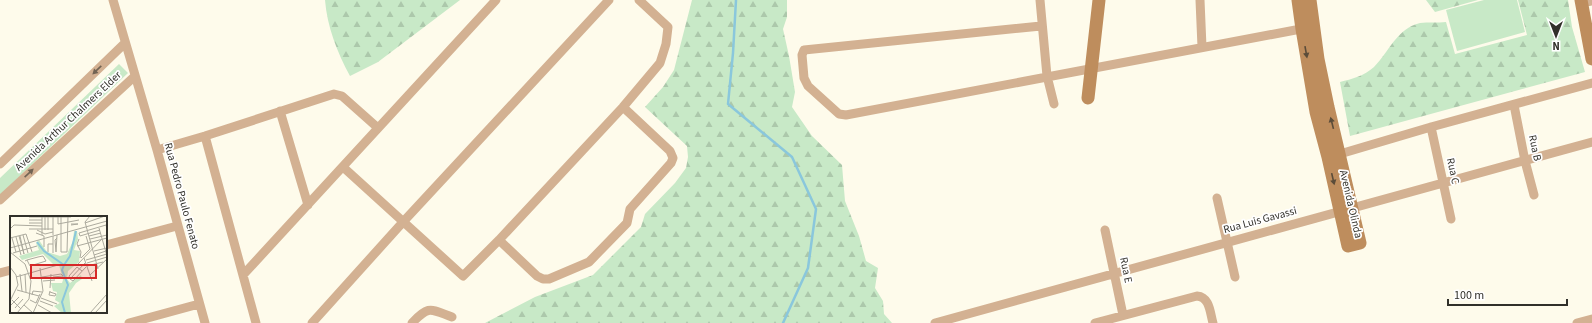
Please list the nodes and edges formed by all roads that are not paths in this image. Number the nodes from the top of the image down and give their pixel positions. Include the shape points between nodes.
1 (113, 0) edge
2 (496, 0) edge
3 (609, 0) edge
4 (639, 0) edge
5 (1040, 0) edge
6 (1099, 0) edge
7 (1200, 0) edge
8 (1298, 0) edge
9 (1310, 0) edge
10 (1585, 1) edge
11 (1041, 26) junction
12 (1308, 27) junction
13 (125, 43) junction
14 (1202, 47) junction
15 (1592, 59) edge
16 (1092, 68) junction
17 (135, 76) junction
18 (1047, 76) junction
19 (1592, 83) edge
20 (1088, 98) dead end
21 (1054, 104) dead end
22 (1514, 105) junction
23 (623, 107) junction
24 (280, 111) junction
25 (1431, 127) junction
26 (378, 128) junction
27 (205, 136) junction
28 (1592, 142) edge
29 (157, 150) junction
30 (1334, 156) junction
31 (1525, 160) junction
32 (0, 164) edge
33 (343, 167) junction
34 (1443, 183) junction
35 (1534, 195) dead end
36 (1217, 198) dead end
37 (0, 200) edge
38 (308, 205) junction
39 (1346, 210) junction
40 (1451, 219) dead end
41 (403, 222) junction
42 (177, 226) junction
43 (1104, 230) dead end
44 (499, 240) junction
45 (1227, 241) junction
46 (107, 245) edge
47 (10, 270) edge
48 (0, 273) edge
49 (1114, 273) junction
50 (243, 275) junction
51 (1236, 278) dead end
52 (199, 304) junction
53 (1123, 315) junction
54 (452, 317) dead end
55 (1592, 319) edge
56 (129, 323) edge
57 (205, 323) edge
58 (256, 323) edge
59 (312, 323) edge
60 (412, 323) edge
61 (935, 323) edge
62 (1096, 323) edge
63 (1213, 323) edge
64 (1578, 323) edge

1 - 13 street, Rua Pedro Paulo Fenato
2 - 26 street
3 - 41 street
4 - 23 street via 668,28 666,44 660,63
5 - 11 street
6 - 16 street
7 - 14 street
8 - 12 street, Avenida Olinda
9 - 12 street, Avenida Olinda
10 - 15 street
11 - 18 street
11 - 18 street via 804,50 804,78 808,86 840,114 846,115
12 - 14 street
12 - 30 street, Avenida Olinda via 1316,112
13 - 17 street, Rua Pedro Paulo Fenato
13 -> 32 street, Avenida Arthur Chalmers Elder
14 - 16 street
16 - 18 street
16 - 20 street
17 - 29 street, Rua Pedro Paulo Fenato
37 -> 17 street, Avenida Arthur Chalmers Elder
18 - 21 street
19 - 22 street
22 - 25 street
22 - 31 street, Rua B
23 - 44 street
23 - 44 street via 670,151 672,158 671,163 630,209 626,223 589,262 549,279 537,276
24 - 26 street via 334,94 342,96
24 - 27 street
24 - 38 street
25 - 30 street
25 - 34 street, Rua C
26 - 33 street
27 - 29 street
27 - 50 street
28 - 31 street, Rua Luis Gavassi
29 - 42 street, Rua Pedro Paulo Fenato
30 - 39 street, Avenida Olinda
31 - 34 street, Rua Luis Gavassi
31 - 35 street, Rua B
33 - 38 street
33 - 41 street
34 - 39 street, Rua Luis Gavassi
34 - 40 street, Rua C
36 - 45 street
38 - 50 street
39 - 45 street, Rua Luis Gavassi
41 - 44 street via 463,276
41 - 59 street
42 - 46 street
42 - 52 street, Rua Pedro Paulo Fenato
43 - 49 street, Rua E
45 - 49 street, Rua Luis Gavassi
45 - 51 street
47 - 48 street
49 - 53 street, Rua E
49 - 61 street, Rua Luis Gavassi
50 - 58 street
52 - 56 street
52 - 57 street, Rua Pedro Paulo Fenato
53 - 62 street
53 - 63 street via 1201,296 1206,300
54 - 60 street via 430,309 423,311
55 - 64 street

